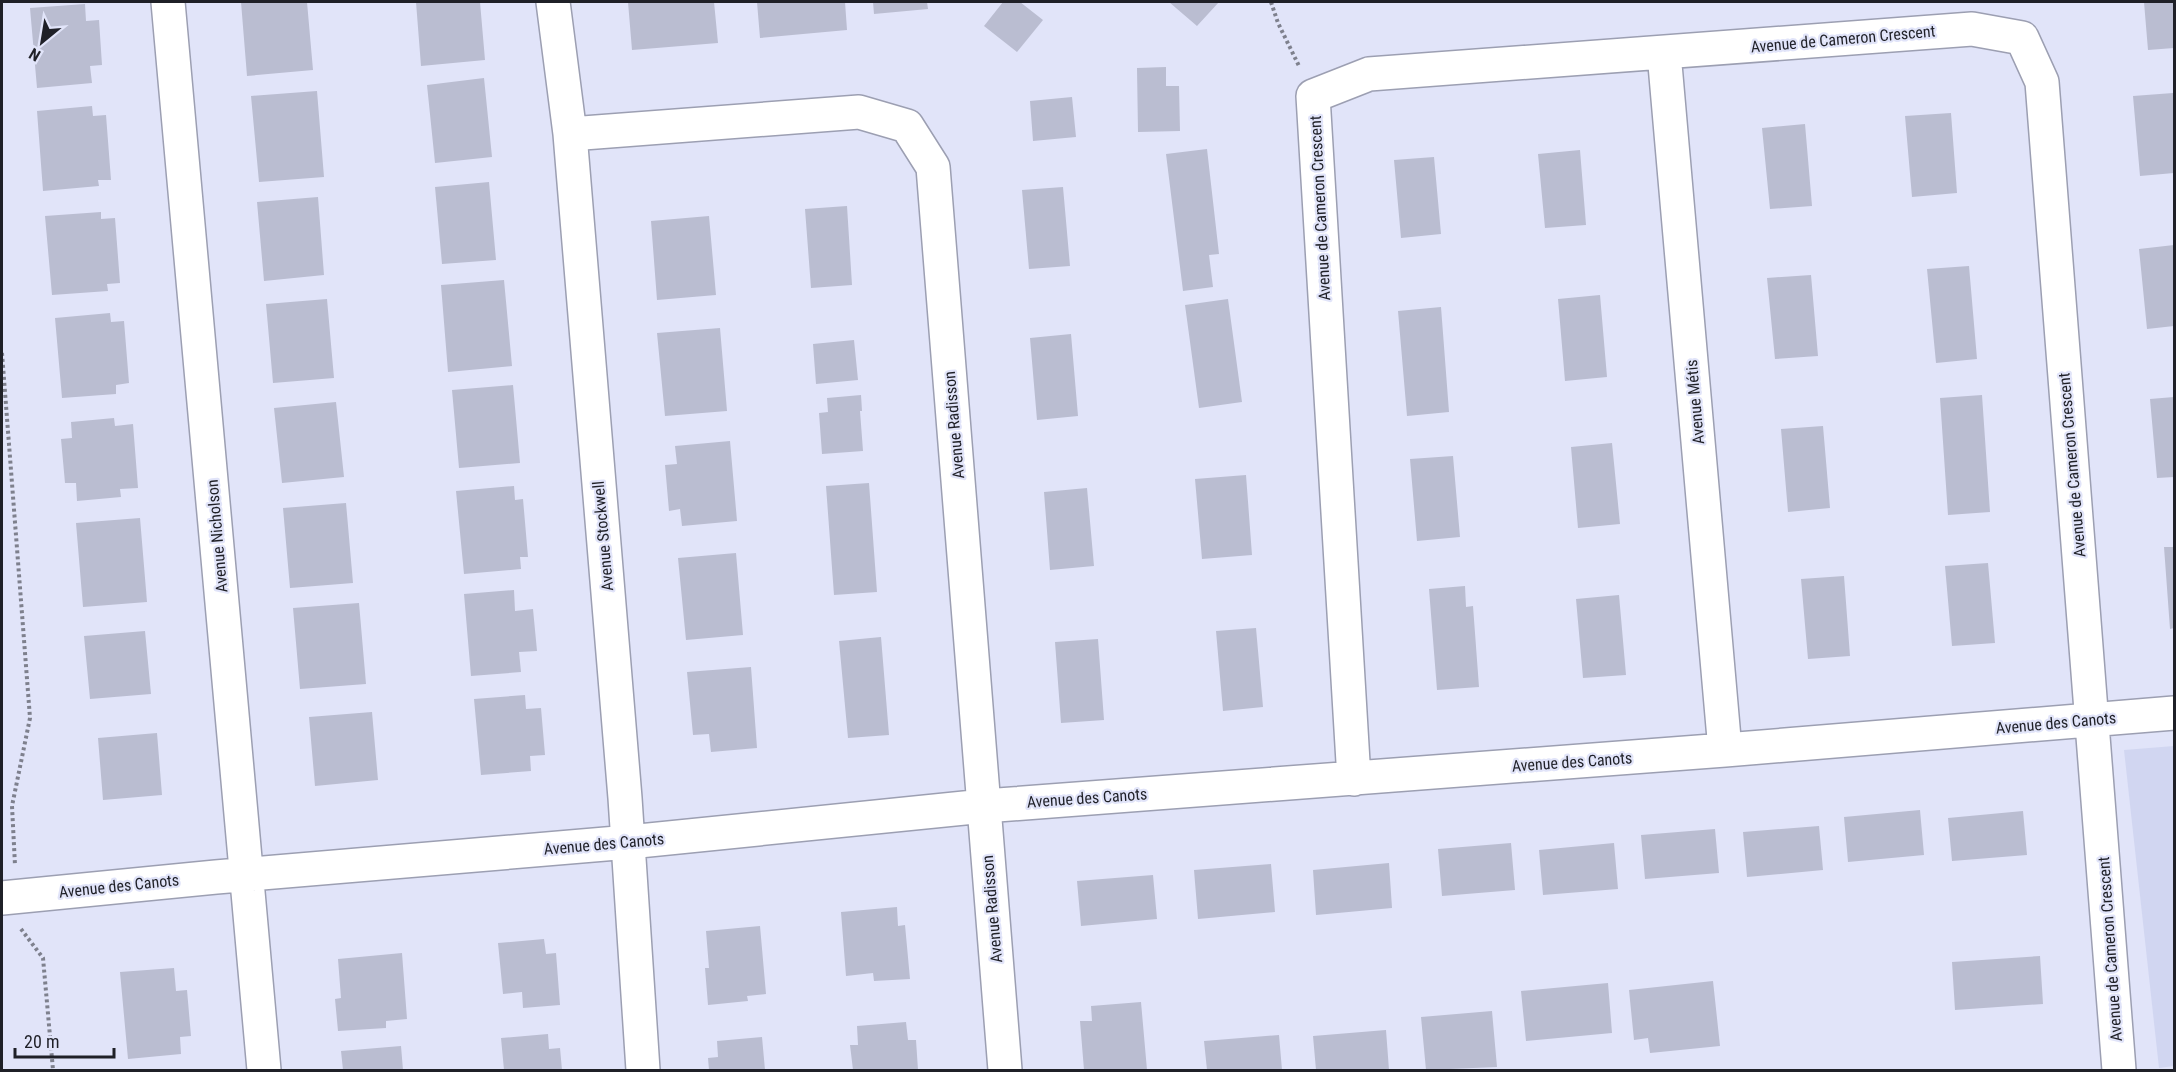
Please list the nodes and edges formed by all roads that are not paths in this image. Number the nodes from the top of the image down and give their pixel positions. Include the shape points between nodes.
1 (168, 2) edge
2 (554, 2) edge
3 (1664, 53) junction
4 (570, 134) junction
5 (2175, 713) edge
6 (2092, 721) junction
7 (1725, 750) junction
8 (1354, 779) junction
9 (984, 806) junction
10 (629, 842) junction
11 (247, 874) junction
12 (2, 897) edge
13 (264, 1071) edge
14 (643, 1071) edge
15 (1005, 1071) edge
16 (2119, 1071) edge

1 - 11 street, Avenue Nicholson
2 - 4 street, Avenue Stockwell
3 - 6 street, Avenue de Cameron Crescent via 1972,28 2022,38 2042,82
3 - 7 street, Avenue Métis
3 - 8 street, Avenue de Cameron Crescent via 1369,74 1313,96
4 - 9 street, Avenue Radisson via 859,112 908,126 933,167
4 - 10 street, Avenue Stockwell
5 - 6 street, Avenue des Canots
6 - 7 street, Avenue des Canots
6 - 16 street, Avenue de Cameron Crescent
7 - 8 street, Avenue des Canots
8 - 9 street, Avenue des Canots
9 - 10 street, Avenue des Canots
9 - 15 street, Avenue Radisson
10 - 11 street, Avenue des Canots
10 - 14 street, Avenue Stockwell
11 - 12 street, Avenue des Canots
11 - 13 street, Avenue Nicholson

